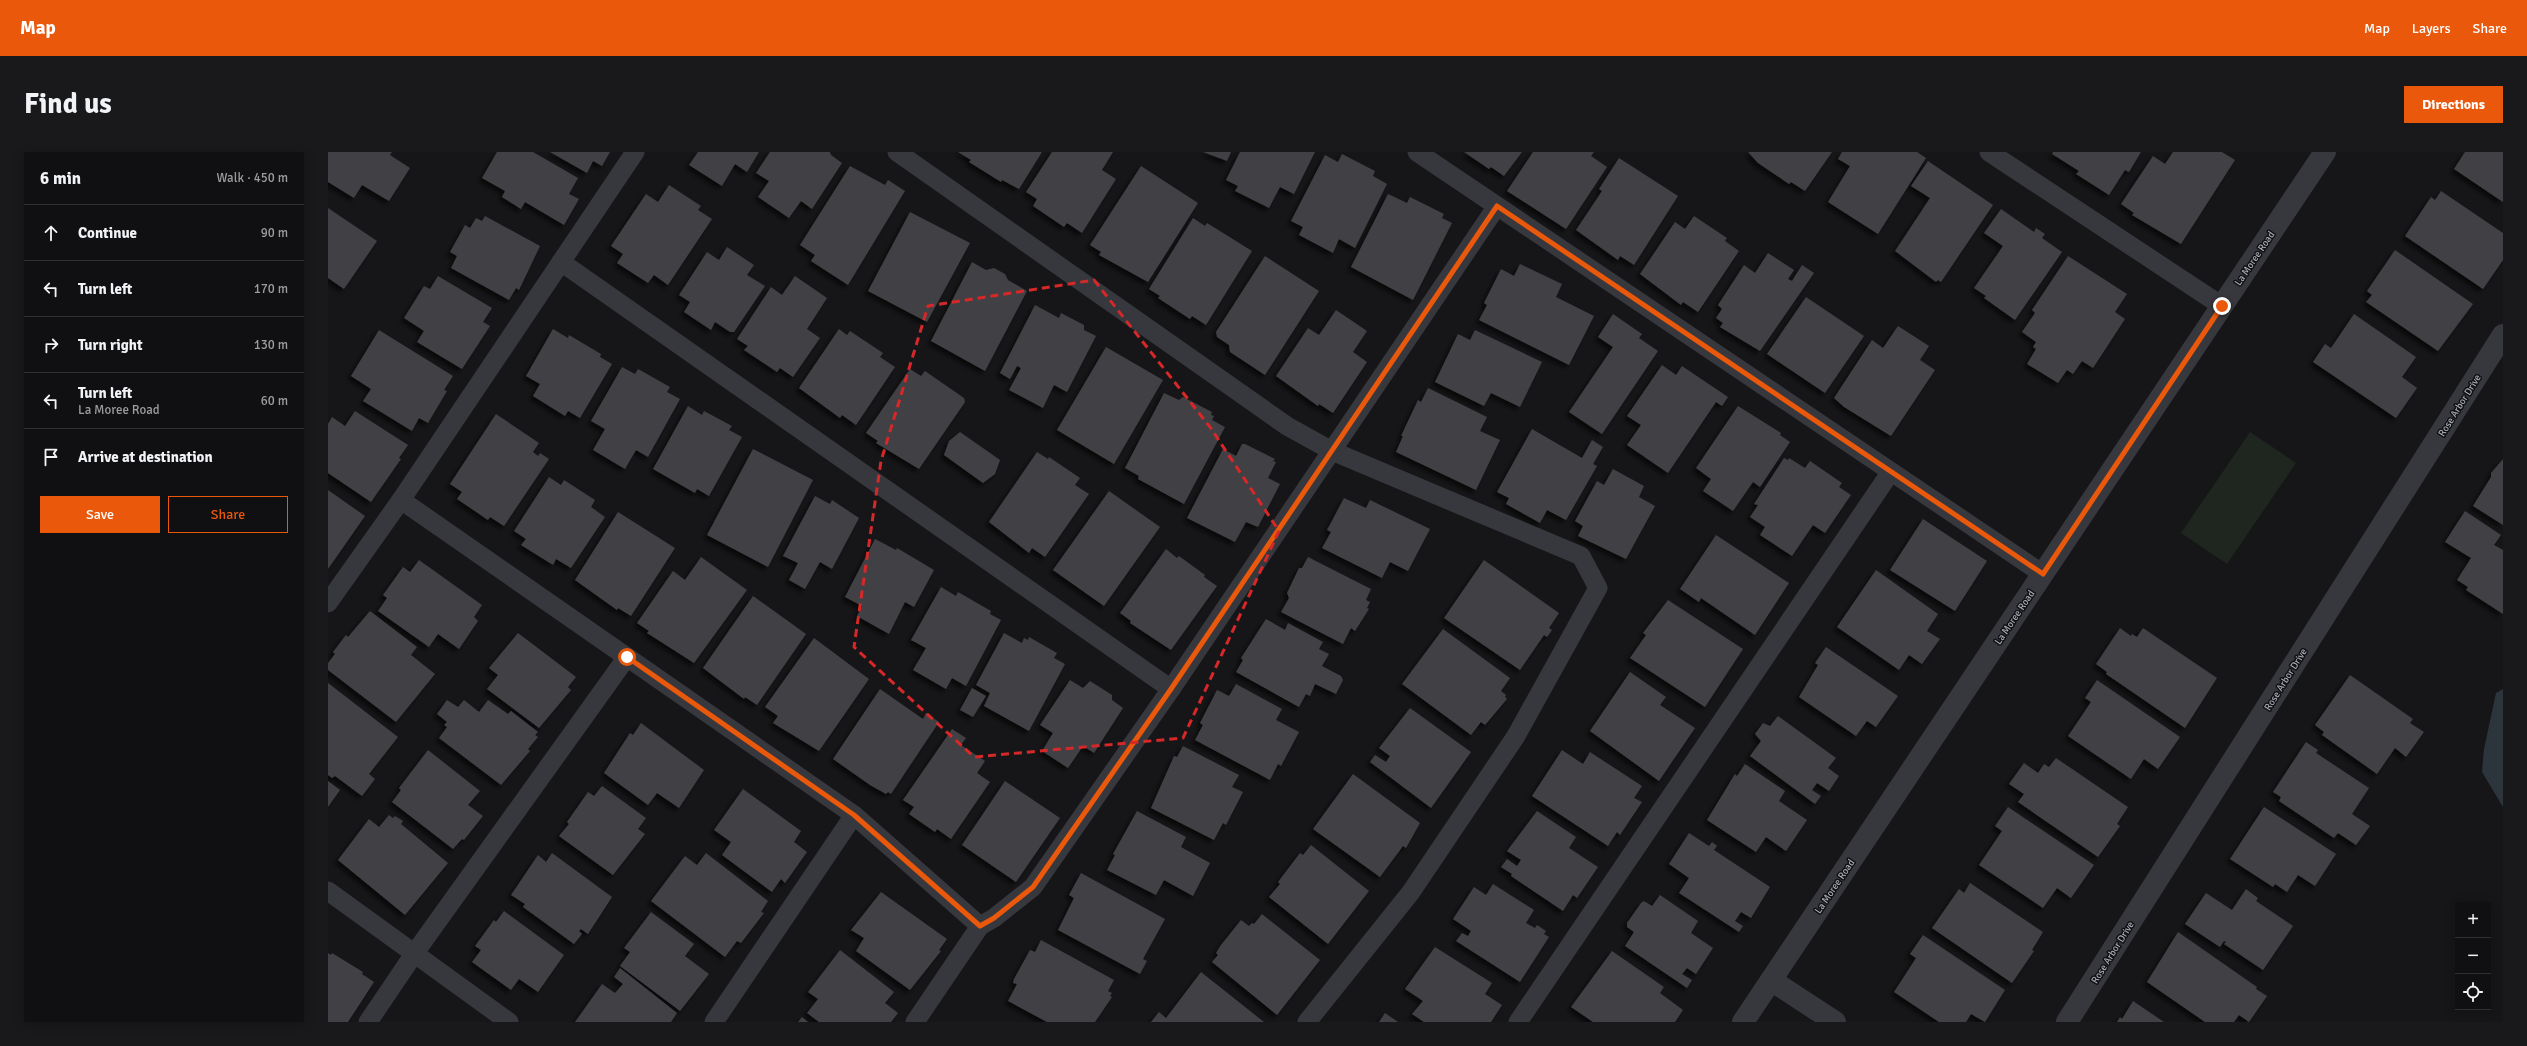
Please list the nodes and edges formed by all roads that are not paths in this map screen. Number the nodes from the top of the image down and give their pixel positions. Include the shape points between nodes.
1 (635, 152) edge
2 (897, 152) edge
3 (1417, 152) edge
4 (1988, 152) edge
5 (2325, 152) edge
6 (1497, 206) junction
7 (561, 262) junction
8 (2222, 306) junction
9 (2503, 335) edge
10 (1332, 451) junction
11 (1890, 473) junction
12 (401, 500) junction
13 (2043, 574) junction
14 (328, 603) edge
15 (627, 657) junction
16 (1171, 689) junction
17 (854, 815) junction
18 (328, 891) edge
19 (980, 926) junction
20 (414, 954) junction
21 (1771, 980) junction
22 (368, 1022) edge
23 (509, 1022) edge
24 (714, 1022) edge
25 (916, 1022) edge
26 (1307, 1022) edge
27 (1518, 1022) edge
28 (1743, 1022) edge
29 (1835, 1022) edge
30 (2067, 1022) edge

1 - 7 lane
2 - 10 lane via 1287,426
3 - 6 lane
4 - 8 lane
5 - 8 street, La Moree Road
6 - 10 lane
6 - 11 lane
7 - 12 lane
7 - 16 lane
8 - 13 street, La Moree Road
9 - 30 street, Rose Arbor Drive
10 - 16 lane
10 - 26 lane via 1580,556 1598,588 1507,749 1411,892
11 - 13 lane
11 - 27 lane
12 - 14 lane
12 - 15 lane
13 - 21 street, La Moree Road
15 - 17 lane
15 - 20 lane
16 - 19 lane via 1033,887
17 - 19 lane
17 - 24 lane
18 - 20 lane
19 - 25 lane
20 - 22 lane
20 - 23 lane
21 - 28 street, La Moree Road
21 - 29 street

